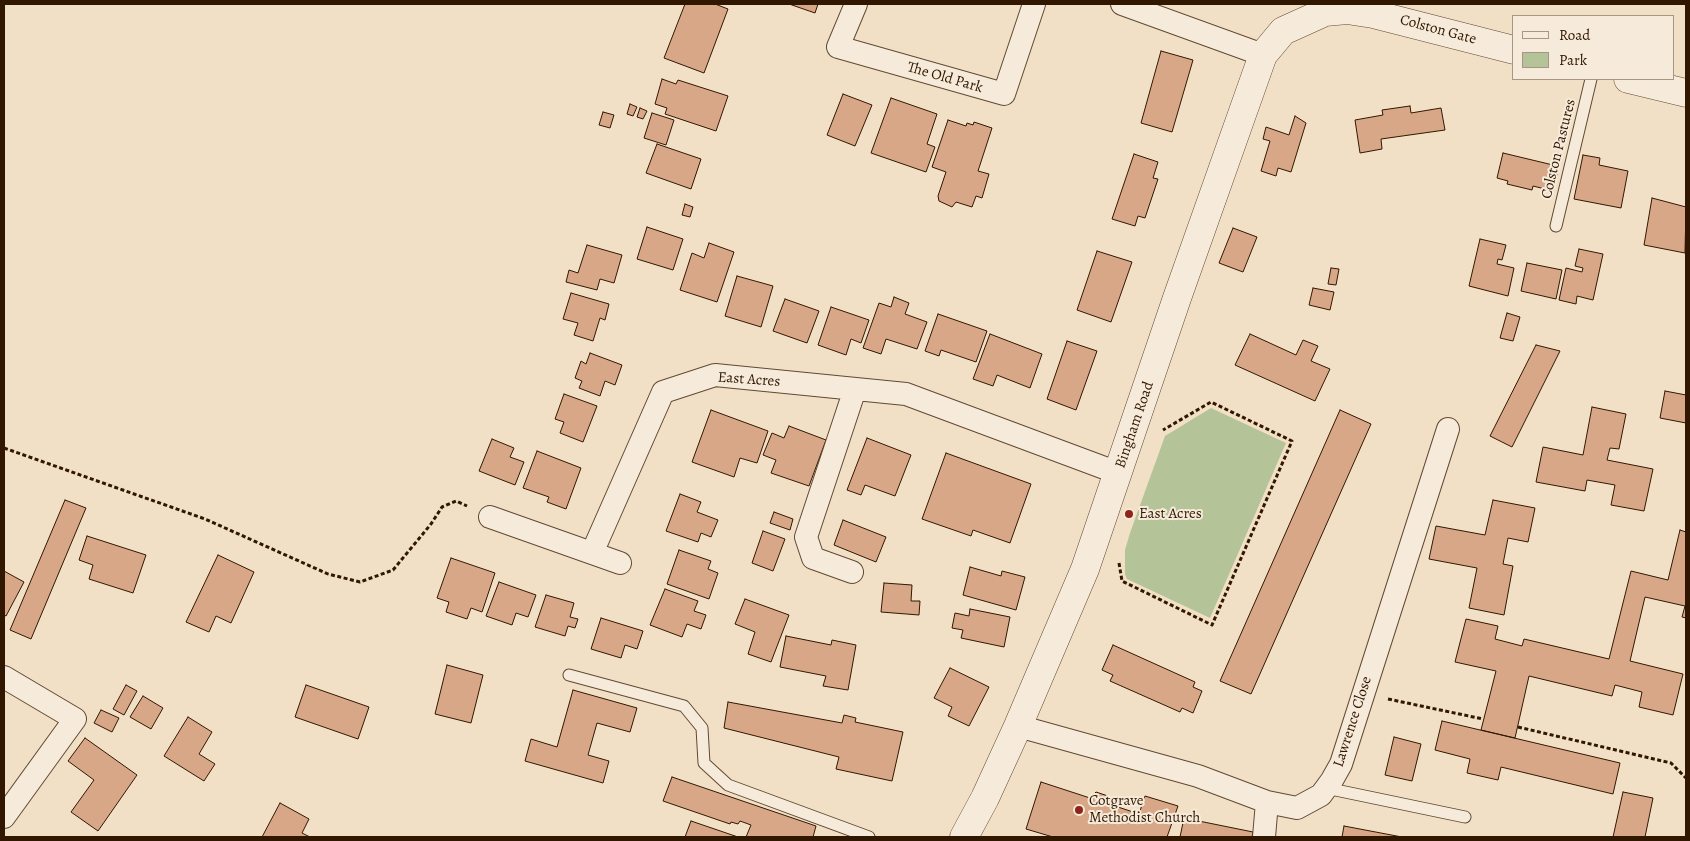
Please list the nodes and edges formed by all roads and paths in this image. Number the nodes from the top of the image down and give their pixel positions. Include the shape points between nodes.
1 (856, 4) edge
2 (1034, 4) edge
3 (1122, 4) edge
4 (1302, 12) edge
5 (1512, 49) edge
6 (1263, 55) junction
7 (1591, 80) edge
8 (1632, 80) edge
9 (1686, 93) edge
10 (1556, 226) dead end
11 (855, 389) junction
12 (1448, 429) dead end
13 (1132, 433) junction
14 (4, 448) edge
15 (1118, 473) junction
16 (490, 517) joint
17 (1096, 537) junction
18 (592, 553) junction
19 (620, 563) dead end
20 (852, 572) dead end
21 (569, 676) dead end
22 (4, 677) edge
23 (1362, 694) junction
24 (1483, 719) dead end
25 (1018, 726) junction
26 (1518, 727) dead end
27 (1686, 778) edge
28 (1326, 788) junction
29 (1267, 802) junction
30 (4, 817) edge
31 (1465, 817) dead end
32 (869, 837) edge
33 (964, 837) edge
34 (1264, 837) edge

1 - 2 street, The Old Park via 838,47 1004,94
3 - 6 street
4 - 5 street, Colston Gate via 1347,10 1373,14
4 - 6 street, Bingham Road via 1282,30
6 - 13 street, Bingham Road
7 - 10 lane, Colston Pastures
8 - 9 street
11 - 15 street, East Acres via 906,394
11 - 18 street, East Acres via 716,375 663,392
11 - 20 street via 806,537 814,558
12 - 23 street, Lawrence Close
13 - 15 street, Bingham Road
13 - 17 path via 1163,430 1211,402 1292,441 1212,625 1122,581 1118,557
14 - 16 path via 205,519 328,574 360,582 393,570 442,507 456,501
15 - 17 street, Bingham Road
16 - 18 street
17 - 25 street, Bingham Road via 1086,568
18 - 19 street
21 - 32 lane via 684,706 702,728 704,763 728,785
22 - 30 street via 75,719
23 - 24 path
23 - 28 street, Lawrence Close via 1341,764
25 - 29 street, Lawrence Close via 1198,776
25 - 33 street, Bingham Road
26 - 27 path via 1671,763
28 - 29 street, Lawrence Close via 1297,808
28 - 31 lane
29 - 34 street

